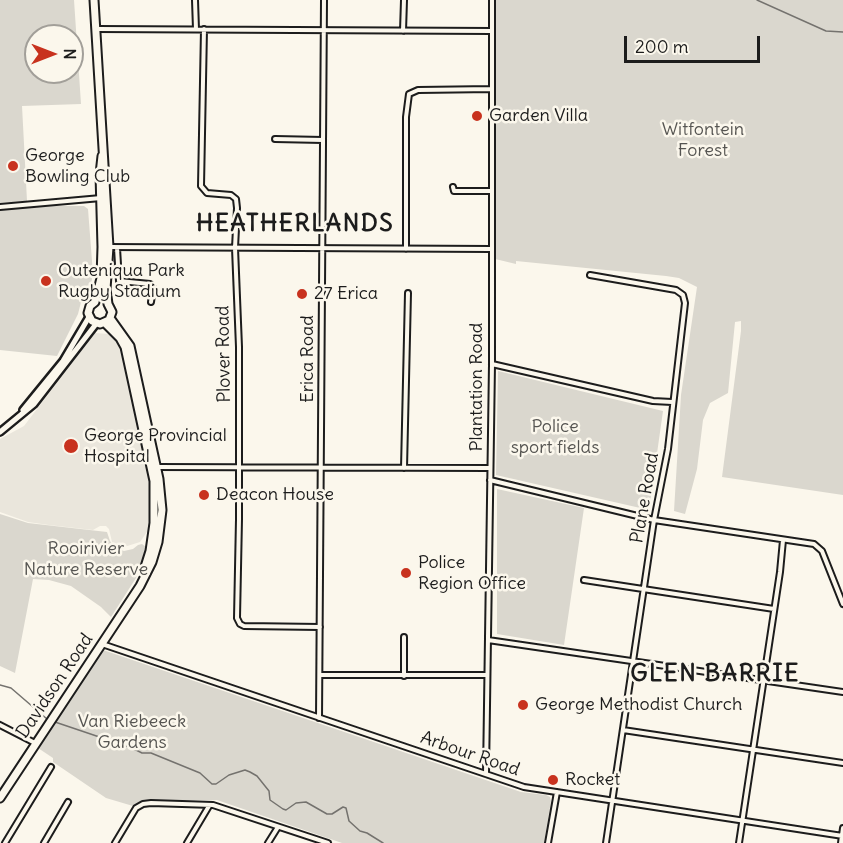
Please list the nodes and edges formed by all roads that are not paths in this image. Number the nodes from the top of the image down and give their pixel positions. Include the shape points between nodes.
1 (94, 0) edge
2 (195, 0) edge
3 (324, 0) edge
4 (404, 0) edge
5 (492, 0) edge
6 (96, 29) junction
7 (196, 29) junction
8 (204, 29) junction
9 (324, 30) junction
10 (403, 31) junction
11 (492, 31) junction
12 (492, 89) junction
13 (275, 139) dead end
14 (323, 140) junction
15 (453, 187) dead end
16 (491, 190) junction
17 (103, 197) junction
18 (0, 207) edge
19 (109, 248) junction
20 (235, 248) junction
21 (322, 249) junction
22 (406, 249) junction
23 (491, 249) junction
24 (590, 275) dead end
25 (408, 293) dead end
26 (95, 302) junction
27 (151, 302) dead end
28 (108, 304) junction
29 (89, 317) junction
30 (108, 320) junction
31 (96, 324) junction
32 (492, 364) junction
33 (672, 402) junction
34 (21, 414) junction
35 (0, 432) edge
36 (154, 467) junction
37 (239, 467) junction
38 (321, 468) junction
39 (404, 468) junction
40 (490, 468) junction
41 (490, 480) junction
42 (654, 520) junction
43 (783, 540) junction
44 (584, 580) dead end
45 (643, 590) junction
46 (843, 604) edge
47 (774, 609) junction
48 (320, 627) junction
49 (404, 637) dead end
50 (488, 640) junction
51 (102, 643) junction
52 (633, 661) junction
53 (320, 675) junction
54 (487, 675) junction
55 (404, 676) junction
56 (764, 681) junction
57 (843, 692) edge
58 (319, 718) junction
59 (0, 725) edge
60 (623, 730) junction
61 (35, 743) junction
62 (752, 749) junction
63 (843, 763) edge
64 (51, 767) dead end
65 (486, 774) junction
66 (557, 792) junction
67 (0, 798) edge
68 (612, 801) junction
69 (69, 802) dead end
70 (209, 805) junction
71 (742, 821) junction
72 (278, 827) junction
73 (843, 828) edge
74 (842, 836) edge
75 (5, 843) edge
76 (44, 843) edge
77 (115, 843) edge
78 (187, 843) edge
79 (268, 843) edge
80 (328, 843) edge
81 (548, 843) edge
82 (606, 843) edge
83 (739, 843) edge
84 (841, 843) edge

1 - 6 highway
2 - 7 street
3 - 9 street, Erica Road
4 - 10 street
5 - 11 street, Plantation Road
6 - 7 street
6 - 17 highway
7 - 8 street
8 - 9 street
8 - 20 street, Plover Road via 201,183 207,193 228,194 236,199
9 - 10 street
9 - 14 street, Erica Road
10 - 11 street
11 - 12 street, Plantation Road
12 - 16 street, Plantation Road
12 - 22 street via 418,90 409,94
13 - 14 street
14 - 21 street, Erica Road
15 - 16 street
16 - 23 street, Plantation Road
17 - 18 street
17 - 19 highway
19 - 20 street
19 - 26 highway
19 - 27 street via 118,281 150,284
19 - 28 highway
20 - 21 street
20 - 37 street, Plover Road
21 - 22 street
21 - 38 street, Erica Road
22 - 23 street
23 - 32 street, Plantation Road
24 - 33 street, Plane Road via 676,290 682,295 685,307
25 - 39 street
26 - 28 highway
26 - 29 highway via 89,308
28 - 30 highway
29 - 31 highway
29 - 34 street via 63,361
30 - 31 highway
30 - 36 highway, Davidson Road via 130,344
31 - 34 street via 31,408
32 - 33 street
32 - 40 street, Plantation Road
33 - 42 street, Plane Road
34 - 35 street
36 - 37 street
36 - 51 highway, Davidson Road via 162,503 159,538 142,584
37 - 38 street
37 - 48 street, Plover Road via 238,621 248,626
38 - 39 street
38 - 48 street, Erica Road
39 - 40 street
40 - 41 street, Plantation Road
41 - 42 street
41 - 50 street, Plantation Road
42 - 43 street
42 - 45 street, Plane Road
43 - 46 street via 820,547
43 - 47 street
44 - 45 street
45 - 47 street
45 - 52 street, Plane Road
47 - 56 street
48 - 53 street, Erica Road
49 - 55 street
50 - 52 street
50 - 54 street, Plantation Road
51 - 58 street, Arbour Road
51 - 61 highway, Davidson Road
52 - 56 street
52 - 60 street, Plane Road
53 - 55 street
53 - 58 street, Erica Road
54 - 55 street
54 - 65 street, Plantation Road
56 - 57 street
56 - 62 street
58 - 65 street, Arbour Road
59 - 61 street
60 - 62 street
60 - 68 street, Plane Road
61 - 67 highway, Davidson Road
62 - 63 street
62 - 71 street
64 - 75 street
65 - 66 street, Arbour Road via 524,787
66 - 68 street, Arbour Road
66 - 81 street
68 - 71 street, Arbour Road
68 - 82 street, Plane Road
69 - 76 street
70 - 72 street
70 - 77 street via 141,805
70 - 78 street
71 - 74 street, Arbour Road
71 - 83 street
72 - 79 street
72 - 80 street
73 - 74 street
74 - 84 street

